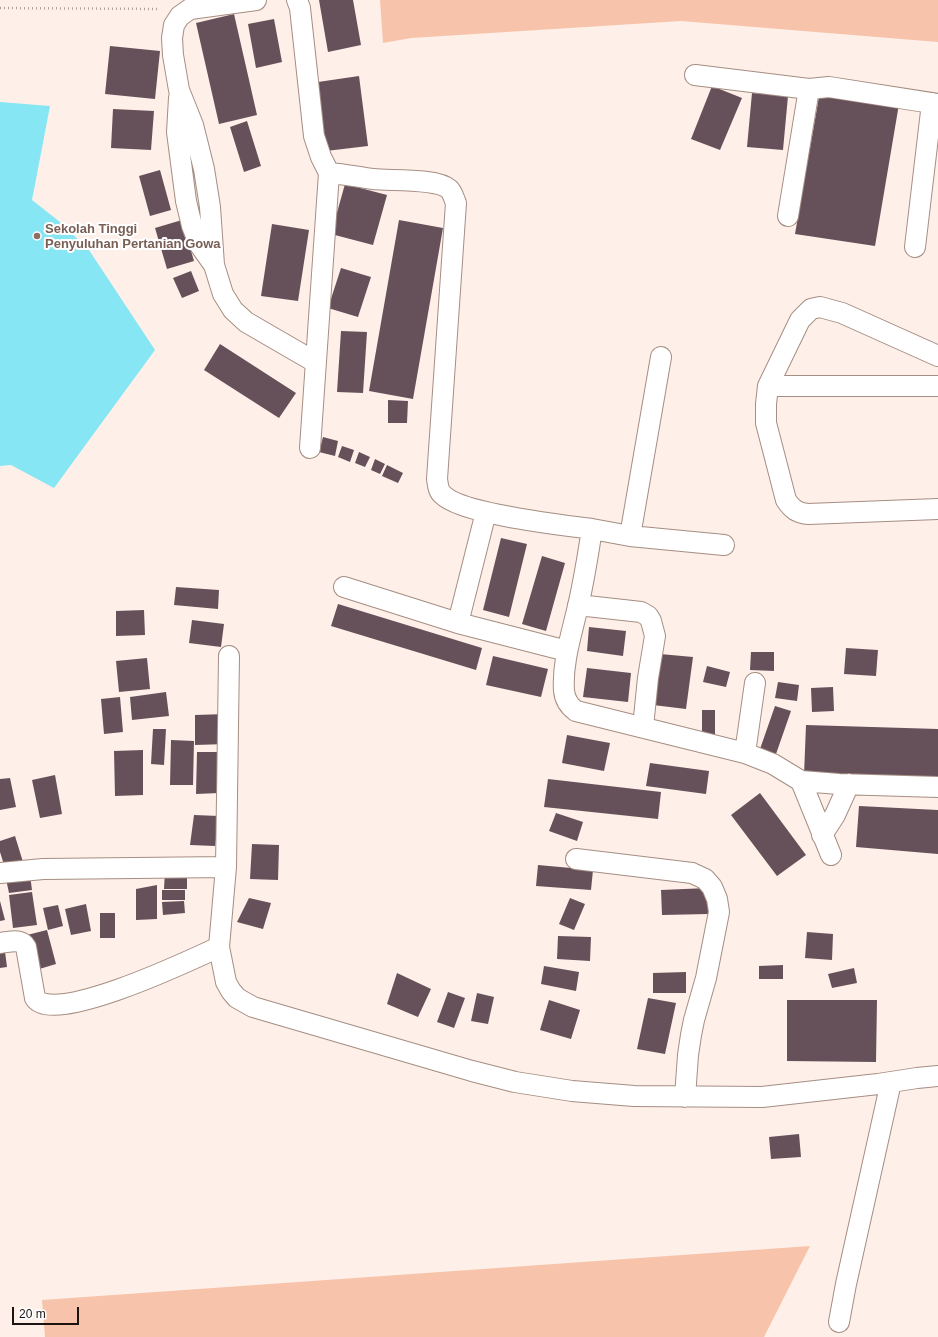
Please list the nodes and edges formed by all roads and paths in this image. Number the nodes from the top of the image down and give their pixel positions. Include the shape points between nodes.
1 (256, 0) edge
2 (297, 0) edge
3 (0, 8) edge
4 (190, 9) junction
5 (695, 75) dead end
6 (809, 89) junction
7 (935, 104) edge
8 (329, 173) junction
9 (788, 216) dead end
10 (915, 247) dead end
11 (938, 356) edge
12 (661, 357) dead end
13 (315, 362) junction
14 (768, 386) junction
15 (938, 386) edge
16 (310, 448) dead end
17 (938, 509) edge
18 (486, 512) junction
19 (592, 529) junction
20 (630, 536) junction
21 (724, 545) dead end
22 (344, 588) dead end
23 (578, 605) junction
24 (458, 623) junction
25 (567, 651) junction
26 (229, 656) dead end
27 (755, 683) dead end
28 (643, 727) junction
29 (745, 753) junction
30 (801, 781) junction
31 (850, 784) junction
32 (938, 787) edge
33 (822, 835) junction
34 (831, 855) dead end
35 (576, 859) dead end
36 (226, 867) junction
37 (0, 873) edge
38 (0, 943) edge
39 (219, 948) junction
40 (938, 1076) edge
41 (891, 1082) junction
42 (685, 1097) junction
43 (839, 1322) dead end

1 - 4 street
2 - 8 street via 314,136
3 - 4 path
4 - 13 street via 180,16 174,25 172,55 179,90 193,125 204,169 210,207 214,265 223,294 233,310 246,322
5 - 6 street
6 - 7 street via 829,87
6 - 9 street
7 - 10 street
8 - 13 street
8 - 18 street via 373,179 432,182 449,189 452,194 456,211 437,478 441,494 447,499
11 - 14 street via 842,313 815,307 800,320
12 - 20 street
13 - 16 street
14 - 15 street
14 - 17 street via 766,423 786,500 793,510 808,514
18 - 19 street
18 - 24 street
19 - 20 street
19 - 23 street
20 - 21 street
22 - 24 street
23 - 25 street
23 - 28 street via 641,612 651,621 655,636
24 - 25 street
25 - 28 street via 564,691 570,706 576,711
26 - 36 street
27 - 29 street
28 - 29 street
29 - 30 street via 773,764
30 - 31 street
30 - 33 street
31 - 32 street
31 - 33 street
33 - 34 street
35 - 42 street via 692,873 705,879 712,887 717,899 718,912 706,978 691,1035
36 - 37 street via 43,869
36 - 39 street
38 - 39 street via 24,943 35,998 41,1004 53,1005 69,1004 119,990
39 - 42 street via 226,982 231,991 237,998 253,1007 515,1082 579,1092
40 - 41 street
41 - 42 street via 762,1097
41 - 43 street

